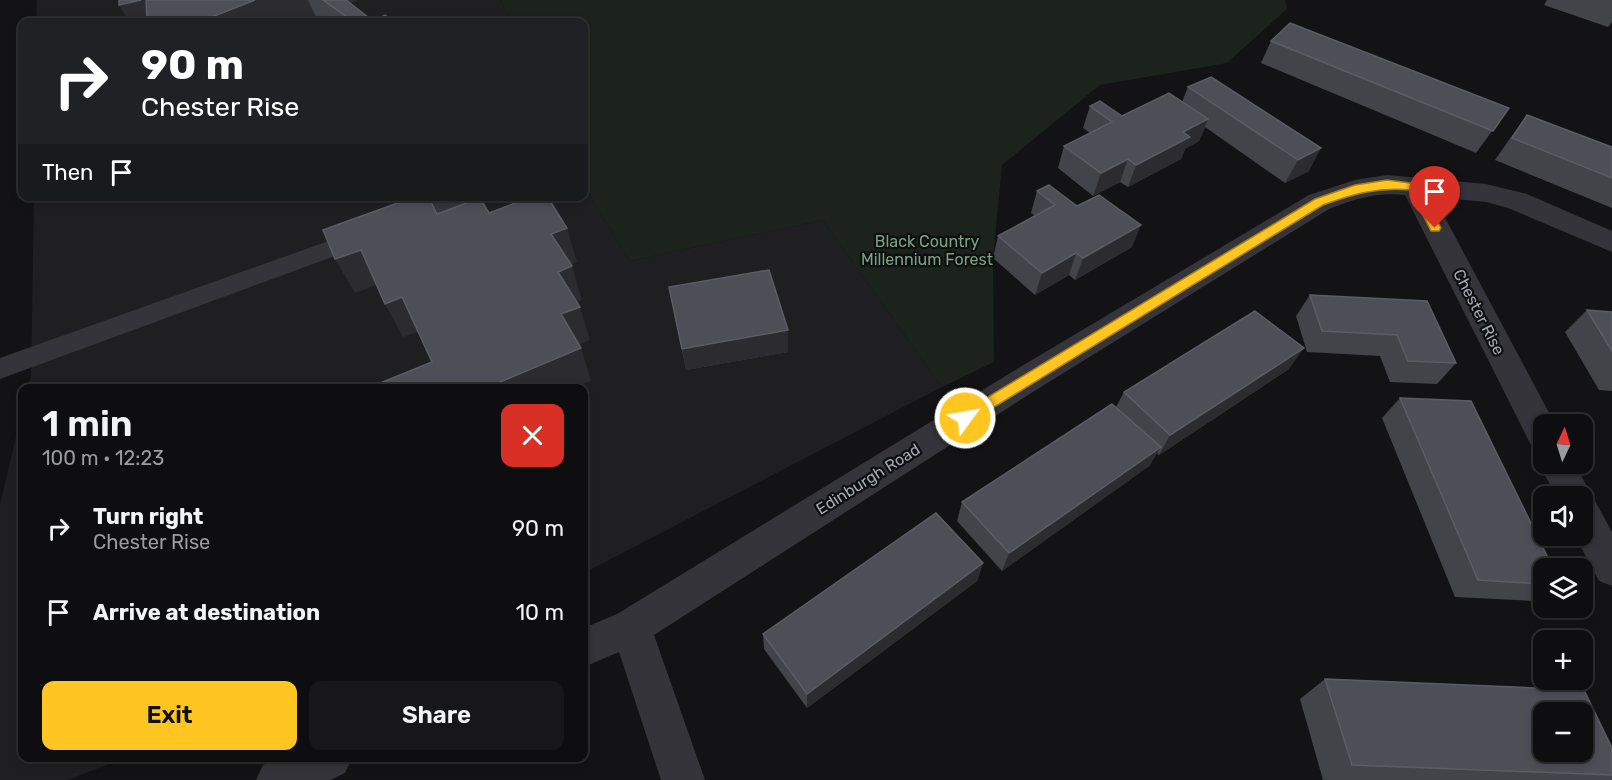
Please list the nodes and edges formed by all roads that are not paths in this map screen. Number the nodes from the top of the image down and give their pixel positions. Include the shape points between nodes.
1 (1414, 186) junction
2 (464, 201) edge
3 (1612, 242) edge
4 (0, 369) edge
5 (1533, 416) edge
6 (1593, 533) edge
7 (1612, 569) edge
8 (631, 627) junction
9 (588, 646) edge
10 (321, 762) edge
11 (278, 780) edge
12 (683, 780) edge

1 - 3 street, Edinburgh Road via 1486,193 1517,201
1 - 5 street, Chester Rise
1 - 8 street, Edinburgh Road via 1387,184 1355,189 1319,202
2 - 4 lane
6 - 7 street
8 - 9 street, Edinburgh Road
8 - 12 street
10 - 11 street

